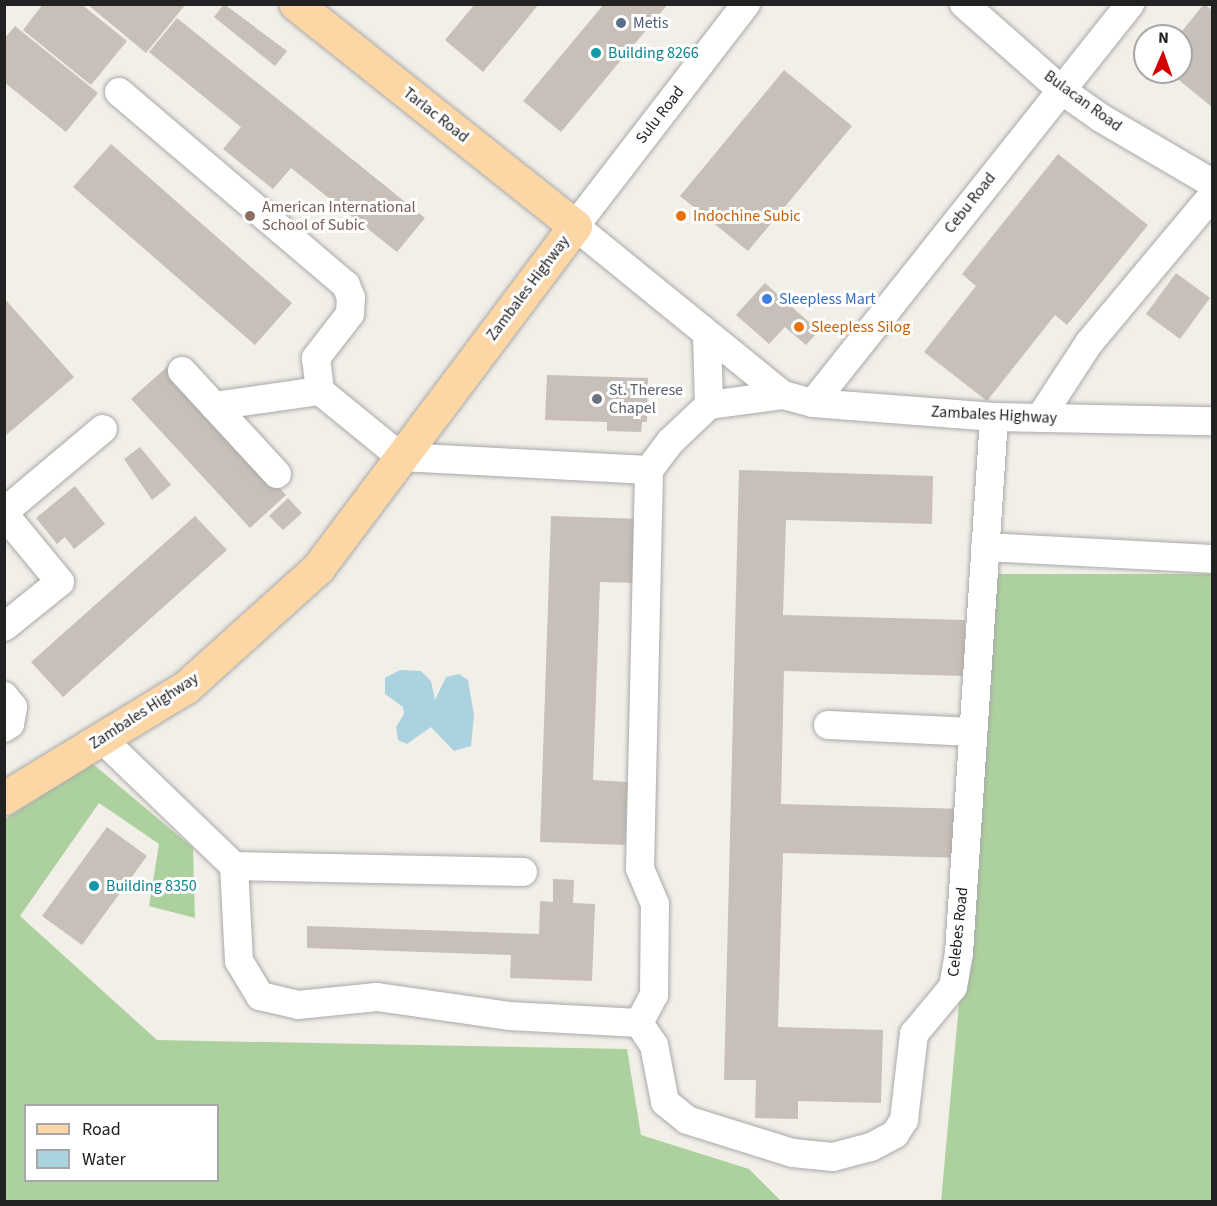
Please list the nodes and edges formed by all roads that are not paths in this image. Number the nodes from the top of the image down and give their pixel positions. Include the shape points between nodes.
1 (296, 4) edge
2 (746, 4) edge
3 (964, 4) edge
4 (1130, 4) edge
5 (1060, 89) junction
6 (119, 92) dead end
7 (1212, 183) edge
8 (1212, 196) edge
9 (575, 226) junction
10 (707, 334) junction
11 (182, 371) dead end
12 (320, 391) junction
13 (783, 395) junction
14 (813, 403) junction
15 (709, 405) junction
16 (214, 406) junction
17 (994, 417) junction
18 (1040, 418) junction
19 (1212, 421) edge
20 (103, 429) dead end
21 (401, 457) junction
22 (649, 470) junction
23 (277, 474) dead end
24 (4, 513) edge
25 (985, 547) junction
26 (1212, 559) edge
27 (4, 627) edge
28 (4, 696) edge
29 (828, 725) dead end
30 (4, 728) edge
31 (973, 732) junction
32 (101, 738) junction
33 (4, 798) edge
34 (234, 866) junction
35 (523, 872) dead end
36 (639, 1023) junction

1 - 9 main road, Tarlac Road
2 - 9 street, Sulu Road
3 - 5 street, Bulacan Road
4 - 5 street, Cebu Road
5 - 7 street, Bulacan Road via 1101,118
5 - 14 street, Cebu Road
6 - 12 street via 346,285 351,298 350,314 316,358
8 - 18 street via 1089,343
9 - 10 street, Zambales Highway
9 - 21 main road, Zambales Highway
10 - 13 street, Zambales Highway
10 - 15 street
11 - 16 street
12 - 16 street
12 - 21 street
13 - 14 street, Zambales Highway
13 - 15 street
14 - 17 street, Zambales Highway
15 - 22 street via 670,442
16 - 23 street
17 - 18 street, Zambales Highway
17 - 25 street, Celebes Road
18 - 19 street, Zambales Highway
20 - 24 street
21 - 22 street
21 - 32 main road, Zambales Highway via 318,568 279,607 186,687
22 - 36 street via 640,868 655,904 654,995
24 - 27 street via 60,582
25 - 26 street
25 - 31 street, Celebes Road
28 - 30 street via 12,707 10,724
29 - 31 street
31 - 36 street, Celebes Road via 959,954 953,987 914,1034 904,1120 895,1134 850,1154 819,1157 793,1153 687,1120 665,1102 654,1045
32 - 33 main road, Zambales Highway
32 - 34 street
34 - 35 street
34 - 36 street via 239,961 260,996 298,1005 377,997 509,1016

